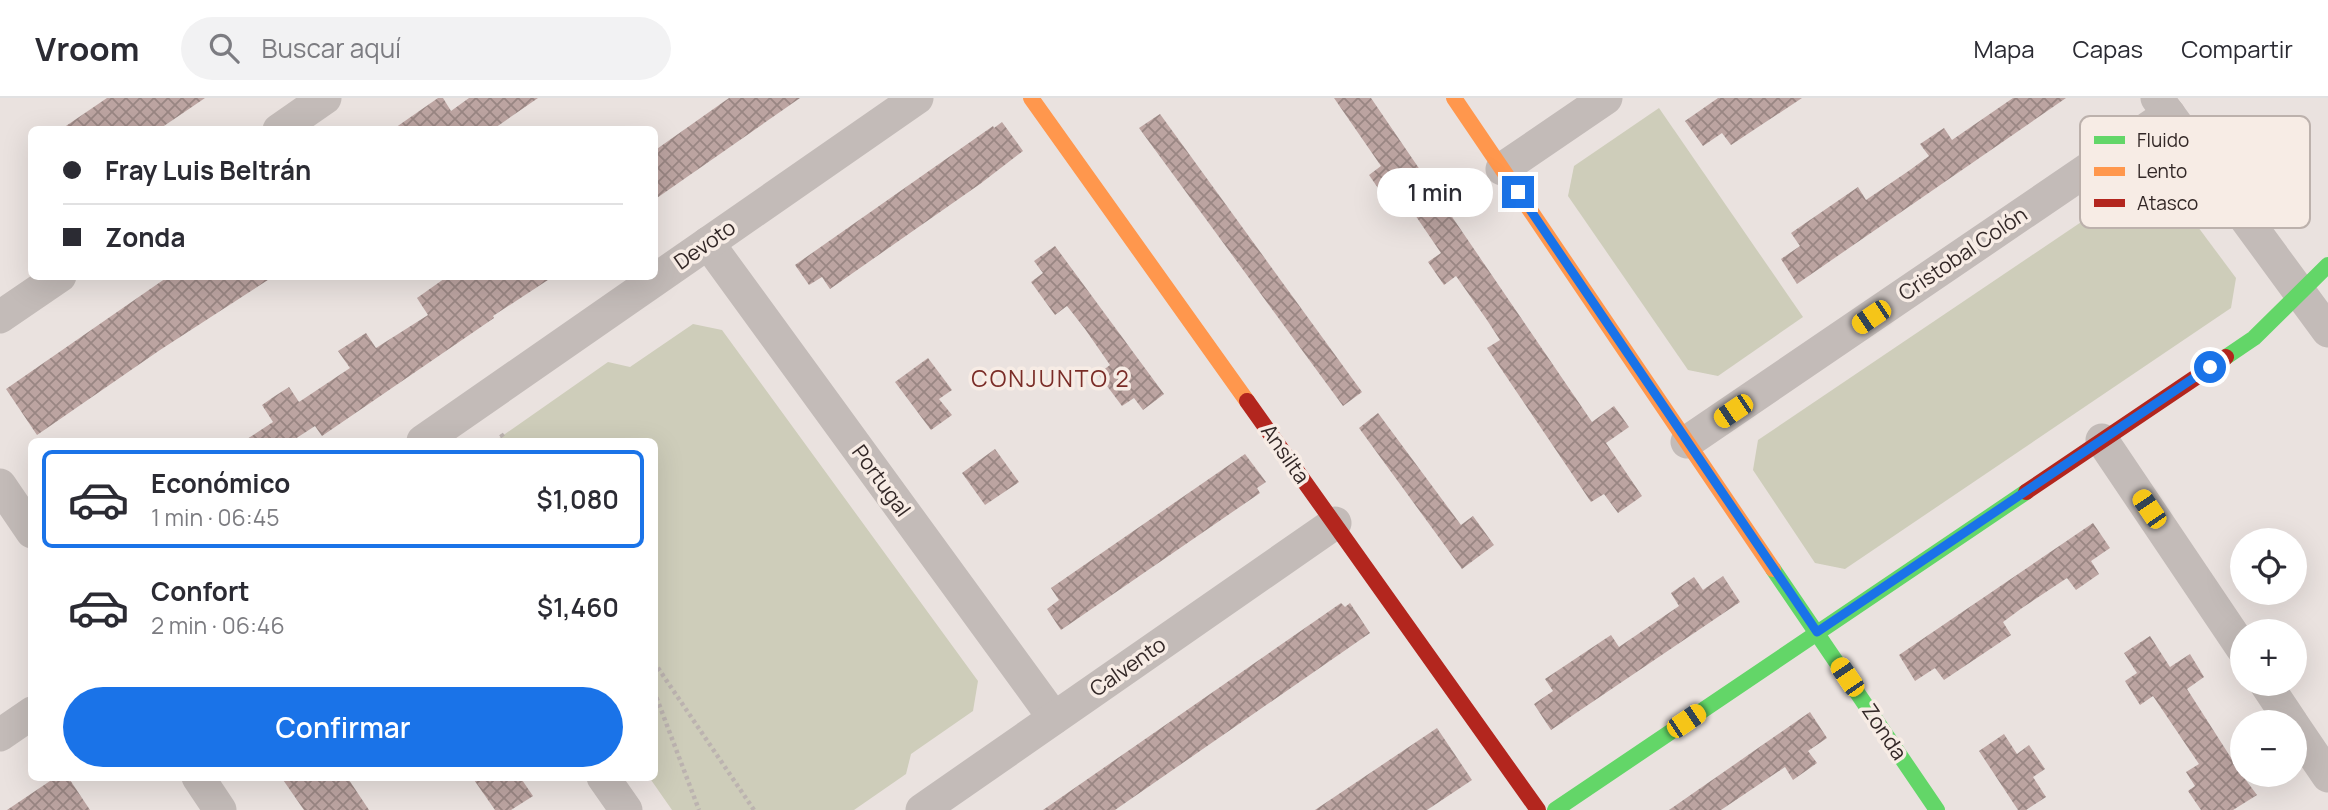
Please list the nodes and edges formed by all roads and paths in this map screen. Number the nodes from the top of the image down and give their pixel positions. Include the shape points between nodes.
1 (326, 98) edge
2 (917, 98) edge
3 (1031, 98) edge
4 (1454, 98) edge
5 (1606, 98) edge
6 (285, 126) edge
7 (2080, 165) edge
8 (1502, 169) junction
9 (2252, 228) edge
10 (708, 243) junction
11 (2328, 265) edge
12 (658, 278) edge
13 (54, 280) edge
14 (655, 280) edge
15 (2300, 293) junction
16 (0, 317) edge
17 (2328, 331) edge
18 (501, 434) dead end
19 (427, 438) edge
20 (504, 438) edge
21 (2102, 440) junction
22 (1688, 442) junction
23 (0, 485) edge
24 (1335, 523) junction
25 (28, 525) edge
26 (2230, 630) edge
27 (1817, 632) junction
28 (658, 668) edge
29 (658, 702) edge
30 (28, 716) edge
31 (1054, 718) junction
32 (0, 735) edge
33 (2307, 745) edge
34 (2328, 776) edge
35 (201, 781) edge
36 (606, 781) edge
37 (220, 810) edge
38 (626, 810) edge
39 (699, 810) edge
40 (754, 810) edge
41 (922, 810) edge
42 (1538, 810) edge
43 (1555, 810) edge
44 (1937, 810) edge

1 - 6 street
2 - 10 street, Devoto
3 - 24 street, Ansilta
4 - 8 street, Zonda
5 - 8 street
7 - 22 street, Cristobal Colón
8 - 22 street, Zonda
9 - 15 street
10 - 12 street, Devoto
10 - 31 street, Portugal
11 - 15 street
13 - 16 street
14 - 19 street, Devoto
15 - 17 street
15 - 21 street via 2254,338
18 - 20 path
21 - 26 street
21 - 27 street
22 - 27 street, Zonda
23 - 25 street
24 - 31 street, Calvento
24 - 42 street, Ansilta
27 - 43 street
27 - 44 street, Zonda
28 - 40 path
29 - 39 path
30 - 32 street
31 - 41 street, Calvento
33 - 34 street
35 - 37 street
36 - 38 street

